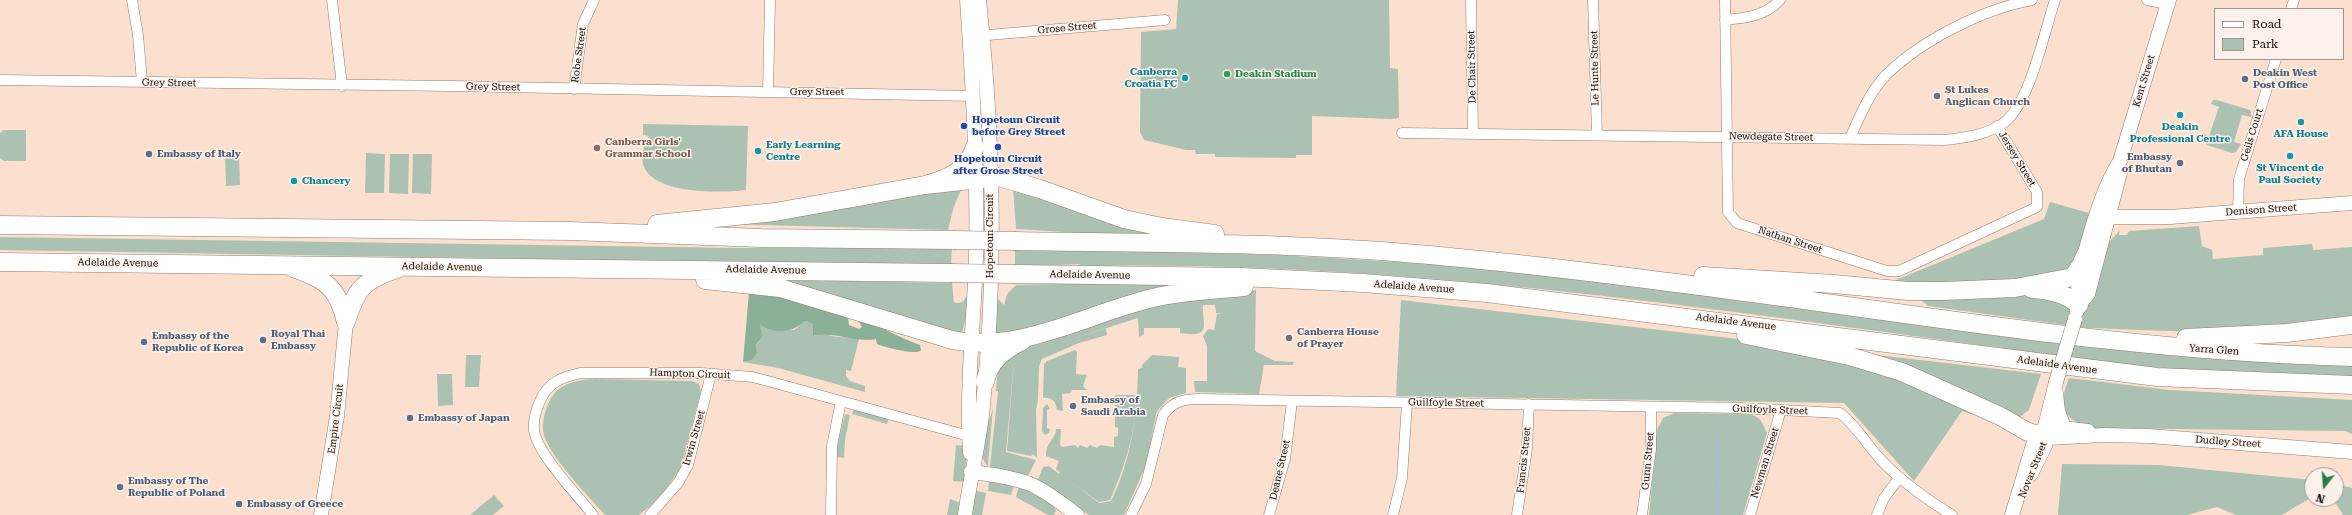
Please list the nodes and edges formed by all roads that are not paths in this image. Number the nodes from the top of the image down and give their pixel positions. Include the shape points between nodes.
1 (132, 0) edge
2 (332, 0) edge
3 (594, 0) edge
4 (770, 0) edge
5 (968, 0) edge
6 (979, 0) edge
7 (1471, 0) edge
8 (1594, 0) edge
9 (1725, 0) edge
10 (1780, 0) edge
11 (2032, 0) edge
12 (2054, 0) edge
13 (2147, 0) edge
14 (2168, 2) edge
15 (1165, 20) dead end
16 (1725, 20) junction
17 (976, 36) junction
18 (2276, 60) edge
19 (0, 80) edge
20 (142, 82) junction
21 (342, 86) junction
22 (574, 89) junction
23 (768, 92) junction
24 (980, 96) junction
25 (1997, 126) junction
26 (1402, 133) dead end
27 (1473, 134) junction
28 (1597, 135) junction
29 (1727, 137) junction
30 (1850, 138) junction
31 (975, 147) junction
32 (2120, 161) junction
33 (983, 178) junction
34 (925, 185) junction
35 (2036, 192) joint
36 (2352, 203) edge
37 (2238, 212) junction
38 (2110, 217) junction
39 (2170, 217) junction
40 (0, 225) edge
41 (570, 231) junction
42 (2093, 244) junction
43 (1364, 250) junction
44 (0, 262) edge
45 (281, 264) junction
46 (406, 266) junction
47 (591, 269) junction
48 (1582, 271) junction
49 (1321, 281) junction
50 (2015, 288) junction
51 (1605, 306) junction
52 (2077, 320) junction
53 (346, 322) junction
54 (2352, 325) edge
55 (1038, 334) junction
56 (980, 342) junction
57 (2352, 357) edge
58 (712, 374) junction
59 (2174, 379) junction
60 (985, 382) junction
61 (2056, 382) junction
62 (2352, 385) edge
63 (2352, 396) edge
64 (841, 401) junction
65 (1292, 401) junction
66 (1407, 403) junction
67 (1529, 404) junction
68 (1651, 408) junction
69 (1781, 410) junction
70 (2064, 427) junction
71 (2043, 433) junction
72 (2104, 435) junction
73 (974, 436) junction
74 (2352, 452) edge
75 (971, 472) junction
76 (1899, 478) junction
77 (2013, 513) edge
78 (1074, 514) edge
79 (321, 515) edge
80 (593, 515) edge
81 (650, 515) edge
82 (831, 515) edge
83 (965, 515) edge
84 (1131, 515) edge
85 (1269, 515) edge
86 (1394, 515) edge
87 (1517, 515) edge
88 (1642, 515) edge
89 (1750, 515) edge
90 (1877, 515) edge
91 (1952, 515) edge

1 - 20 street
2 - 21 street
3 - 22 street, Robe Street via 583,24
4 - 23 street
5 - 17 main road, Hopetoun Circuit
6 - 17 main road, Hopetoun Circuit
7 - 27 street, De Chair Street
8 - 28 street, Le Hunte Street
9 - 16 street, Nathan Street
10 - 16 street via 1760,14 1743,19
11 - 30 street via 2002,6 1975,17 1914,53 1886,75 1867,100
12 - 25 street, Newdegate Street via 2029,82 2019,104 2005,122
13 - 14 street
14 - 32 main road, Kent Street
15 - 17 street, Grose Street
16 - 29 street, Nathan Street
17 - 24 main road, Hopetoun Circuit
18 - 37 street, Geils Court via 2239,179
19 - 20 street, Grey Street
20 - 21 street, Grey Street
21 - 22 street, Grey Street
22 - 23 street, Grey Street
23 - 24 street, Grey Street
24 - 31 main road, Hopetoun Circuit
24 - 33 main road, Hopetoun Circuit
25 - 30 street, Newdegate Street via 1969,137 1944,140
25 - 35 street, Jersey Street
26 - 27 street, Newdegate Street
27 - 28 street, Newdegate Street
28 - 29 street, Newdegate Street
29 - 30 street, Newdegate Street
29 - 35 street, Nathan Street via 1728,212 1736,223 1887,271 1899,271 2029,212 2037,207
31 - 33 main road, Hopetoun Circuit
31 - 34 highway via 970,158 957,172 947,179
32 - 38 main road, Kent Street
32 - 42 main road, Kent Street via 2098,210
33 - 34 highway
33 - 43 highway via 1010,179 1104,213 1156,226
33 - 56 main road, Hopetoun Circuit via 990,255
34 - 41 highway via 734,218
36 - 37 main road, Denison Street
37 - 39 main road, Denison Street
38 - 39 main road, Denison Street
38 - 42 main road via 2100,223
39 - 42 main road, Denison Street via 2118,226
40 - 41 highway
41 - 43 highway, bridge via 761,238 1201,244
42 - 50 highway via 2073,277
42 - 52 main road, Kent Street via 2078,290
42 - 52 main road, Kent Street via 2088,294
43 - 48 highway
44 - 45 highway, Adelaide Avenue
45 - 46 highway, Adelaide Avenue
45 - 53 highway via 309,274 329,285 339,299
46 - 47 highway, Adelaide Avenue
46 - 53 highway via 376,277 362,286 353,300
47 - 49 highway, Adelaide Avenue, bridge via 1242,277
47 - 56 highway via 620,275 780,288 952,340
48 - 50 highway via 1636,271 1908,291
48 - 52 highway
49 - 51 highway, Adelaide Avenue via 1487,293
49 - 55 highway via 1154,298
50 - 52 highway via 2050,291 2067,296
51 - 59 highway, Adelaide Avenue
51 - 71 highway via 1643,319 1724,330 1849,356 1902,372
52 - 54 highway via 2208,338 2311,331
52 - 57 highway, Yarra Glen via 2214,350
52 - 61 main road, Kent Street, bridge
53 - 79 main road, Empire Circuit via 337,416
55 - 56 highway via 1010,340
55 - 60 highway via 1011,347 998,357 988,370
56 - 60 main road, Hopetoun Circuit
56 - 73 main road, Hopetoun Circuit
58 - 64 street, Hampton Circuit via 763,379
58 - 80 street, Hampton Circuit via 586,372 562,377 544,392 534,416 536,441
58 - 81 street, Irwin Street via 688,465 678,483
59 - 62 highway
59 - 63 highway via 2222,389
60 - 73 main road, Hopetoun Circuit
61 - 70 main road via 2058,411
61 - 71 main road, Kent Street
64 - 73 street, Hampton Circuit
64 - 82 street via 832,446
65 - 66 street, Guilfoyle Street
65 - 84 street, Guilfoyle Street via 1195,399 1179,401 1169,406 1163,415 1146,484
65 - 85 street, Deane Street via 1285,460
66 - 67 street, Guilfoyle Street
66 - 86 street via 1402,478
67 - 68 street, Guilfoyle Street
67 - 87 street, Francis Street via 1527,449
68 - 69 street, Guilfoyle Street
68 - 88 street, Gunn Street via 1651,449
69 - 76 street, Guilfoyle Street via 1840,413 1850,421 1874,453
69 - 89 street, Newman Street
70 - 71 main road, Dudley Street
70 - 72 main road, Dudley Street
71 - 72 main road, Dudley Street
71 - 77 main road, Novar Street
72 - 74 main road, Dudley Street via 2250,443
73 - 75 main road, Hopetoun Circuit
75 - 78 main road via 994,474 1029,484 1045,492
75 - 83 main road, Hopetoun Circuit
76 - 90 street via 1884,498
76 - 91 street

